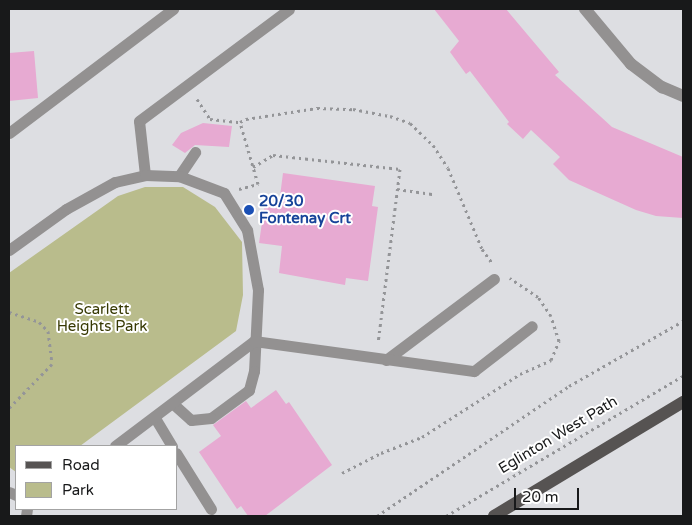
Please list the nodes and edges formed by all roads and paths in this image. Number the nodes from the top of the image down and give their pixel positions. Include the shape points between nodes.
1 (173, 9) edge
2 (289, 9) edge
3 (585, 9) edge
4 (187, 85) junction
5 (683, 96) edge
6 (240, 122) junction
7 (9, 133) edge
8 (195, 152) dead end
9 (253, 167) junction
10 (144, 175) junction
11 (179, 176) junction
12 (397, 189) junction
13 (224, 193) junction
14 (434, 194) dead end
15 (9, 250) edge
16 (497, 273) junction
17 (9, 312) edge
18 (683, 321) edge
19 (532, 326) dead end
20 (254, 341) junction
21 (381, 359) junction
22 (683, 376) edge
23 (683, 402) edge
24 (173, 404) junction
25 (9, 408) edge
26 (155, 418) junction
27 (116, 445) edge
28 (171, 445) edge
29 (178, 456) edge
30 (342, 473) dead end
31 (211, 508) dead end
32 (377, 516) edge
33 (446, 516) edge
34 (494, 516) edge

1 - 7 lane
2 - 4 lane
3 - 5 street via 631,64 662,87
4 - 6 path via 210,119
4 - 10 lane via 139,121
6 - 9 path
6 - 16 path via 316,108 354,109 410,123 433,145 448,168 482,249
8 - 11 lane
9 - 12 path via 273,155 400,169
9 - 13 path via 258,184
10 - 11 lane
10 - 15 lane via 115,182
11 - 13 lane
12 - 14 path
12 - 21 path
13 - 20 lane via 246,230 258,290
16 - 21 lane
16 - 30 path via 538,297 551,316 559,341 551,360 520,374 422,437
17 - 25 path via 39,322 48,331 52,364
18 - 32 path via 569,386
19 - 21 lane via 474,371
20 - 21 lane
20 - 24 lane
20 - 24 lane via 254,371 249,390 211,418 191,420
22 - 33 path, Eglinton West Path
23 - 34 main road
24 - 26 lane
26 - 27 lane
26 - 28 lane
29 - 31 lane

